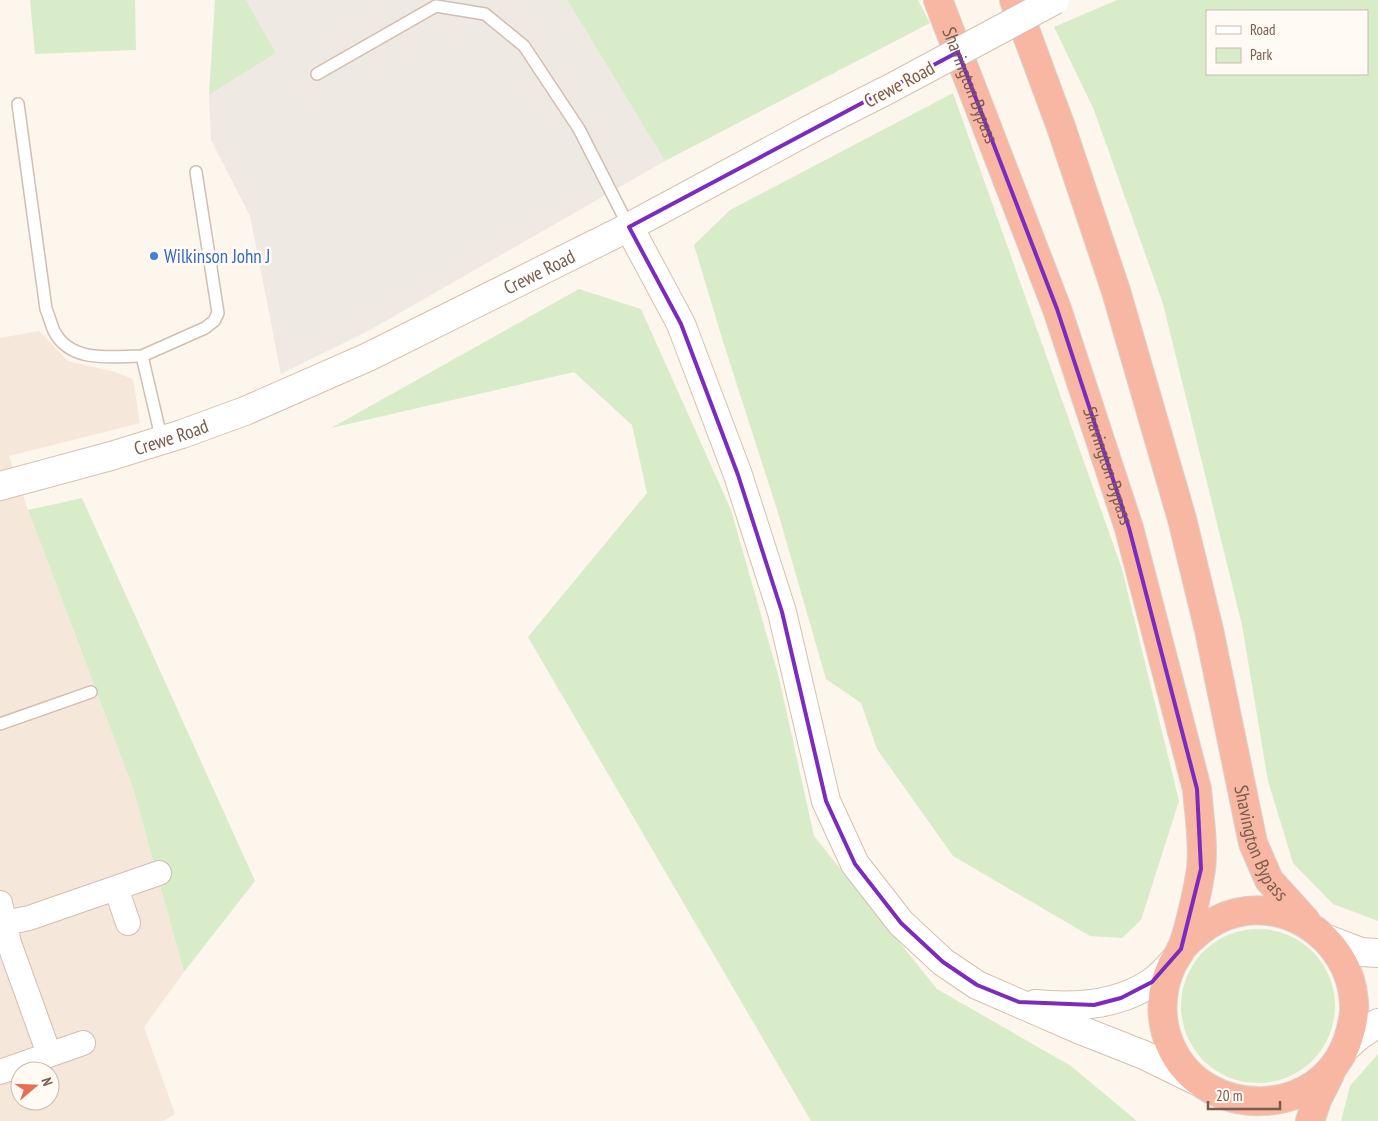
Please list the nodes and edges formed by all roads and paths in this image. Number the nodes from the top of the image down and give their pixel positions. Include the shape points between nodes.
1 (938, 0) edge
2 (1014, 0) edge
3 (1055, 0) edge
4 (317, 74) dead end
5 (18, 104) dead end
6 (196, 172) dead end
7 (629, 227) junction
8 (142, 356) junction
9 (162, 441) junction
10 (0, 486) edge
11 (91, 692) dead end
12 (0, 724) edge
13 (159, 872) dead end
14 (116, 888) junction
15 (2, 913) edge
16 (128, 922) dead end
17 (1318, 932) junction
18 (1378, 953) edge
19 (1177, 956) junction
20 (1019, 1002) junction
21 (1378, 1023) edge
22 (83, 1043) dead end
23 (49, 1054) junction
24 (1340, 1057) junction
25 (0, 1072) edge
26 (1205, 1086) junction
27 (1226, 1121) edge
28 (1310, 1121) edge

1 - 19 highway, Shavington Bypass via 1058,309 1129,528 1194,779 1201,869
2 - 17 highway, Shavington Bypass via 1116,292 1176,500 1209,630 1252,843 1269,880
3 - 7 main road, Crewe Road, bridge
4 - 7 lane via 436,6 485,14 524,46 579,129
5 - 8 lane via 46,309 55,332 70,349 89,356
6 - 8 lane via 218,313 205,328
7 - 9 main road, Crewe Road via 368,357 245,412
7 - 20 main road via 681,324 738,475 782,612 826,801 856,864 901,923 943,962 977,984
8 - 9 lane
9 - 10 main road, Crewe Road
11 - 12 lane
13 - 14 street
14 - 15 street via 28,918
14 - 16 street
15 - 23 street
17 - 18 main road via 1361,952
17 - 19 highway via 1288,915 1265,910 1241,912 1218,919 1198,932
17 - 24 highway, Shavington Bypass via 1341,958 1351,980 1353,1026
19 - 20 main road via 1152,982 1122,998 1094,1005
19 - 26 highway, Shavington Bypass via 1165,984 1162,1005 1164,1027 1182,1066
20 - 26 main road via 1144,1055
21 - 24 main road via 1360,1035
22 - 23 street
23 - 25 street
24 - 26 highway via 1318,1082 1299,1094 1278,1101 1234,1100
24 - 28 highway via 1317,1100
26 - 27 highway

